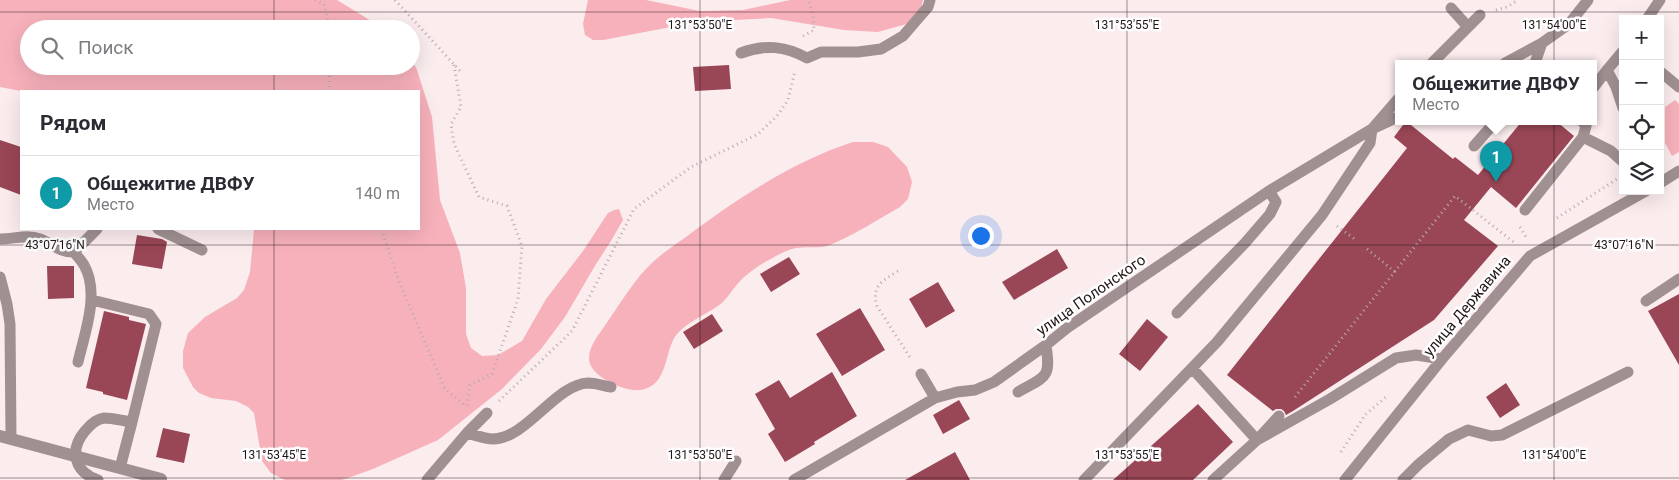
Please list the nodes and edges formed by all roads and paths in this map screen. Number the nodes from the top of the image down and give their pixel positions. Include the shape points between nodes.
1 (315, 0) edge
2 (395, 0) edge
3 (808, 0) edge
4 (930, 0) edge
5 (1518, 0) edge
6 (1588, 0) edge
7 (1660, 0) edge
8 (1450, 8) dead end
9 (1480, 15) joint
10 (1650, 15) edge
11 (328, 20) edge
12 (413, 20) edge
13 (1468, 27) junction
14 (420, 28) edge
15 (1542, 43) junction
16 (776, 48) junction
17 (741, 53) dead end
18 (1619, 56) edge
19 (807, 58) junction
20 (1435, 60) edge
21 (1511, 60) edge
22 (1536, 60) edge
23 (454, 65) junction
24 (1607, 70) junction
25 (461, 72) dead end
26 (330, 75) edge
27 (1664, 75) edge
28 (1597, 83) edge
29 (1679, 87) edge
30 (331, 90) edge
31 (1395, 102) edge
32 (1622, 105) edge
33 (1395, 118) edge
34 (1492, 125) edge
35 (1585, 125) edge
36 (1372, 129) junction
37 (1583, 137) junction
38 (1474, 146) dead end
39 (1619, 158) edge
40 (1679, 171) edge
41 (1619, 178) edge
42 (1664, 180) edge
43 (1269, 191) junction
44 (1639, 195) edge
45 (1525, 210) dead end
46 (1322, 215) junction
47 (1550, 222) dead end
48 (96, 230) edge
49 (160, 230) edge
50 (382, 230) edge
51 (1534, 232) dead end
52 (0, 240) edge
53 (1356, 240) dead end
54 (1367, 249) dead end
55 (202, 250) dead end
56 (74, 252) junction
57 (898, 271) dead end
58 (1395, 272) junction
59 (0, 277) edge
60 (1679, 279) edge
61 (92, 300) junction
62 (1646, 301) dead end
63 (1177, 313) dead end
64 (1046, 345) junction
65 (1442, 359) junction
66 (78, 362) dead end
67 (1192, 368) junction
68 (1628, 372) dead end
69 (921, 374) joint
70 (611, 387) dead end
71 (1018, 392) dead end
72 (935, 398) junction
73 (466, 406) junction
74 (487, 413) junction
75 (1279, 416) joint
76 (132, 422) junction
77 (467, 433) junction
78 (6, 437) edge
79 (1257, 440) junction
80 (75, 456) junction
81 (736, 461) dead end
82 (120, 468) junction
83 (161, 479) edge
84 (98, 480) edge
85 (427, 480) edge
86 (724, 480) edge
87 (794, 480) edge
88 (1084, 480) edge
89 (1213, 480) edge
90 (1345, 480) edge
91 (1403, 480) edge

1 - 11 path via 324,4
2 - 12 path
3 - 16 path via 814,30
4 - 19 lane via 928,7 903,36 881,49 821,52
5 - 9 path
6 - 15 lane via 1569,24
7 - 10 lane
8 - 13 lane
9 - 13 lane
13 - 20 lane
14 - 23 path
15 - 21 lane
15 - 22 lane
16 - 17 lane
16 - 19 lane via 786,48
18 - 24 lane
19 - 74 path via 796,70 788,100 758,134 691,167 634,209 572,331
23 - 25 path
23 - 73 path via 461,107 451,124 454,144 479,197 507,206 522,246 518,299 492,374 470,385
24 - 28 lane
24 - 32 lane
26 - 30 path
27 - 29 lane
31 - 36 lane
33 - 36 lane, улица Полонского
34 - 38 lane
35 - 37 lane
36 - 43 lane, улица Полонского
36 - 46 lane via 1370,143
37 - 39 lane
37 - 45 lane
40 - 42 lane
41 - 47 path
43 - 63 lane via 1276,202 1270,214
43 - 64 lane, улица Полонского via 1073,323
44 - 65 lane, улица Державина via 1530,256
46 - 53 path
46 - 67 lane
48 - 56 lane
49 - 55 lane
50 - 73 path via 400,284 445,390
51 - 58 path via 1517,245 1455,196
52 - 56 lane via 24,236 40,238 62,251
54 - 58 path
56 - 61 lane via 84,265
57 - 69 path via 877,287 875,300
58 - 75 path
59 - 78 lane via 10,324
60 - 62 lane
61 - 66 lane
61 - 76 lane via 149,314 156,324
64 - 71 lane via 1048,369 1044,377
64 - 72 lane, улица Полонского via 994,382 975,390
65 - 79 lane via 1396,358
65 - 90 lane, улица Державина
67 - 79 lane
67 - 88 lane
68 - 91 lane via 1502,435 1491,436 1468,430 1449,439
69 - 72 lane
70 - 77 lane via 587,383 576,387 506,436 493,439
72 - 87 lane, улица Полонского
73 - 74 path
74 - 77 lane
75 - 79 lane
76 - 80 lane via 103,418 91,424 78,438
76 - 82 lane
77 - 85 lane
78 - 80 street
79 - 89 lane
80 - 82 street
80 - 84 lane via 80,469
81 - 86 lane
82 - 83 street

